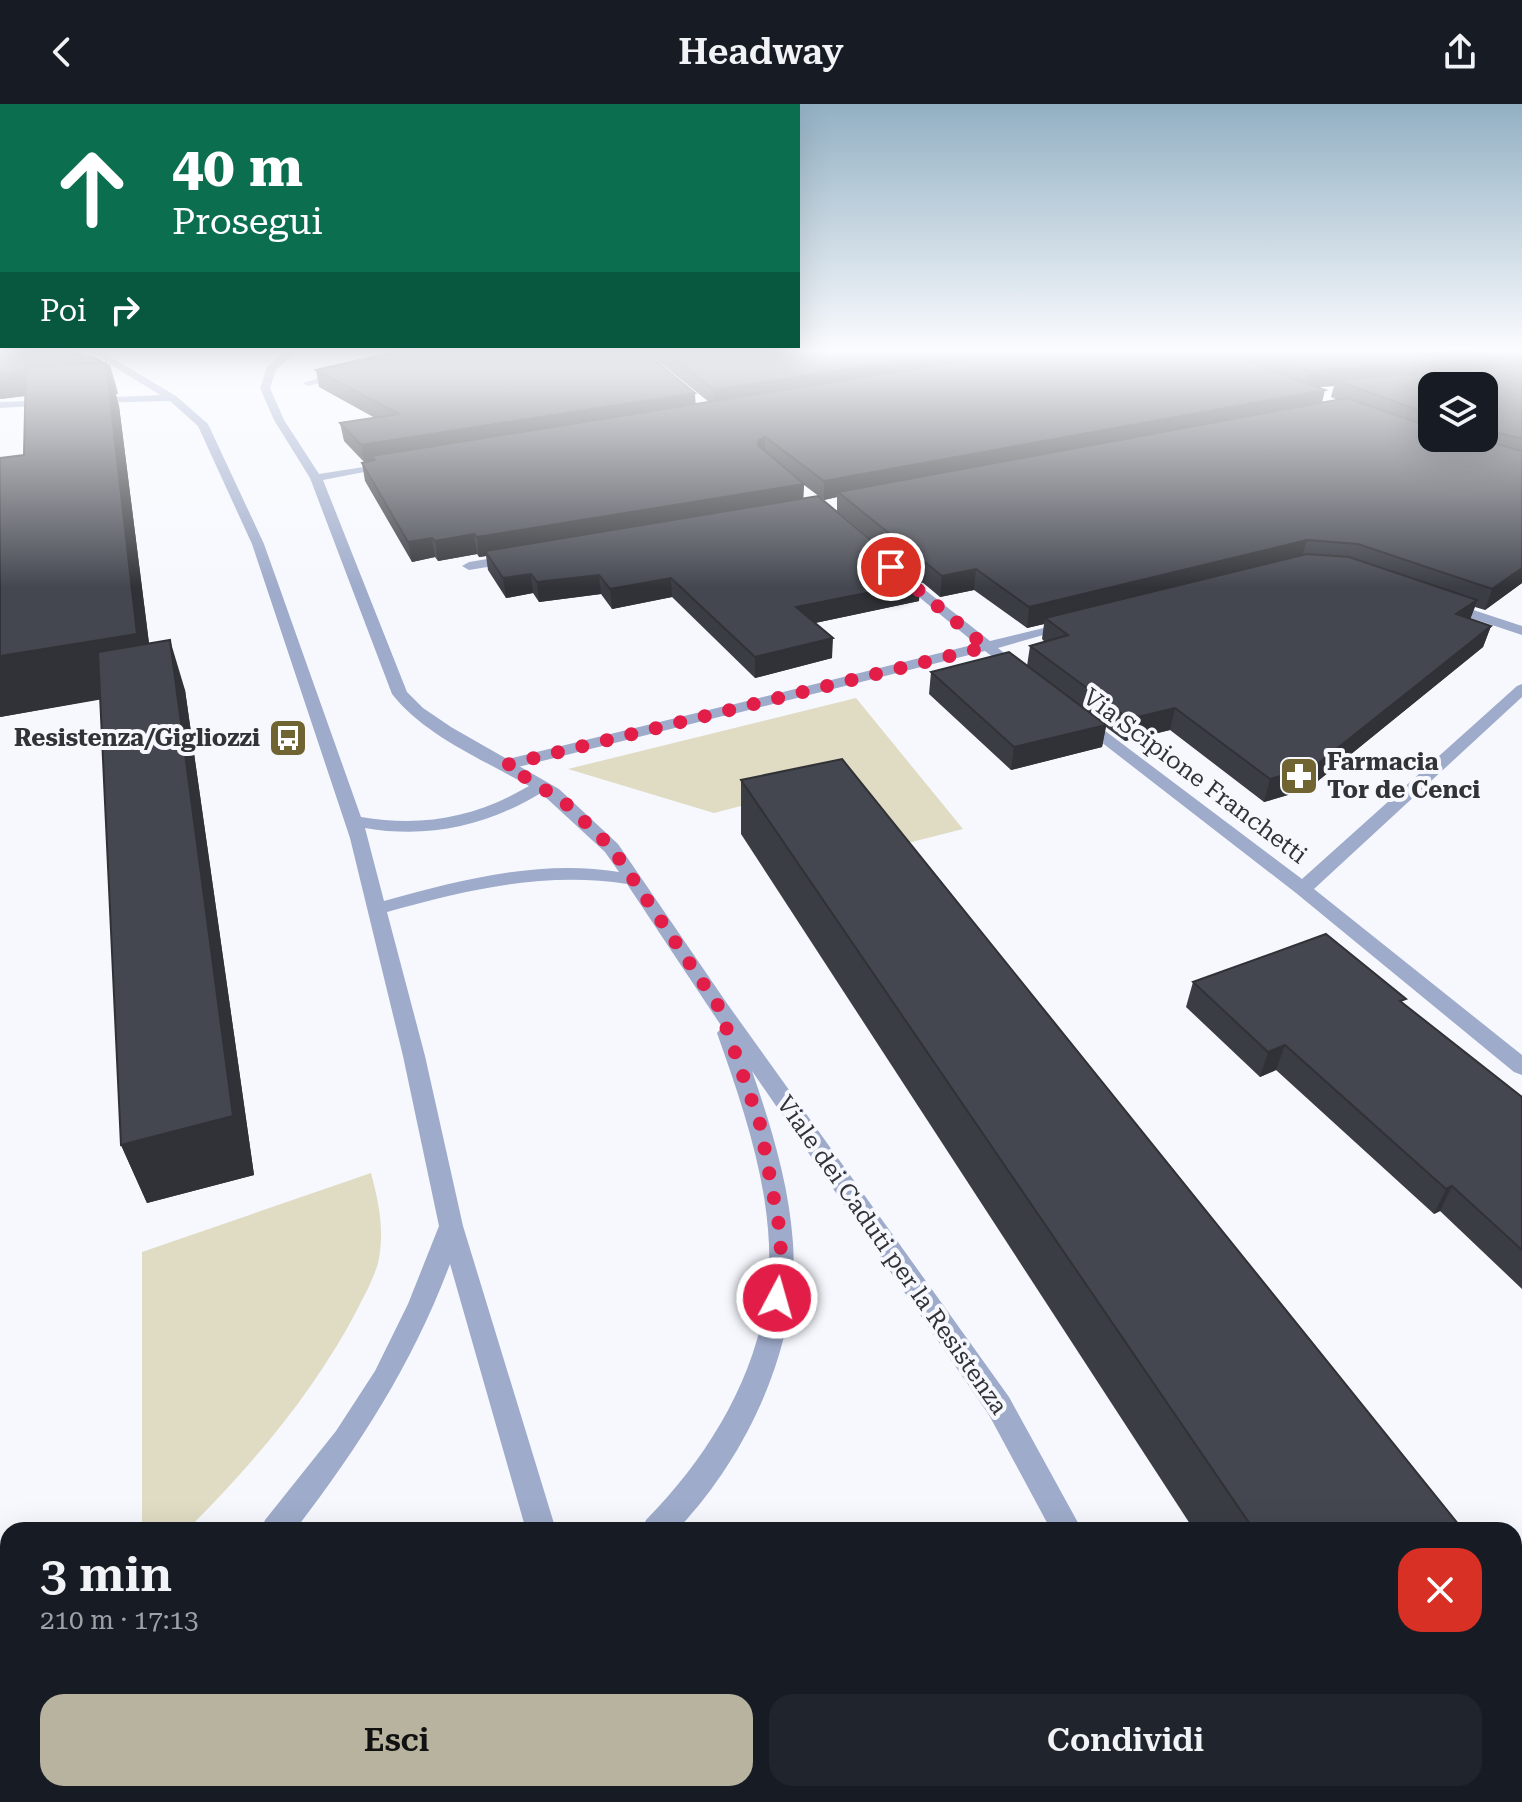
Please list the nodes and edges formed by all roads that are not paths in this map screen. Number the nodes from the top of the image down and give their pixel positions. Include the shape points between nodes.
1 (206, 429) edge
2 (285, 429) edge
3 (408, 463) edge
4 (316, 478) junction
5 (530, 556) edge
6 (469, 566) edge
7 (891, 567) edge
8 (1437, 602) edge
9 (1078, 623) edge
10 (1522, 631) edge
11 (986, 647) junction
12 (1035, 685) edge
13 (1522, 689) edge
14 (1072, 713) edge
15 (506, 765) junction
16 (542, 786) junction
17 (353, 821) junction
18 (635, 880) junction
19 (1303, 889) junction
20 (376, 909) junction
21 (719, 1007) junction
22 (1522, 1067) edge
23 (451, 1226) junction
24 (282, 1522) edge
25 (539, 1522) edge
26 (665, 1522) edge
27 (1063, 1522) edge

1 - 17 street via 258,544
2 - 4 street, Viale dei Caduti per la Resistenza
3 - 4 street
4 - 15 street, Viale dei Caduti per la Resistenza via 400,694 426,717
5 - 6 street
7 - 11 street
8 - 10 street
9 - 11 street
11 - 12 street
11 - 15 street
13 - 19 street
14 - 19 street, Via Scipione Franchetti
15 - 16 street, Viale dei Caduti per la Resistenza
16 - 17 street via 497,812 460,825 402,827
16 - 18 street, Viale dei Caduti per la Resistenza via 600,835
17 - 20 street
18 - 20 street via 593,873 541,874 453,888
18 - 21 street, Viale dei Caduti per la Resistenza
19 - 22 street, Via Scipione Franchetti
20 - 23 street
21 - 26 street via 760,1124 780,1231 780,1280 763,1364 738,1426 696,1491
21 - 27 street, Viale dei Caduti per la Resistenza via 999,1406
23 - 24 street via 415,1320 387,1375 355,1427
23 - 25 street

